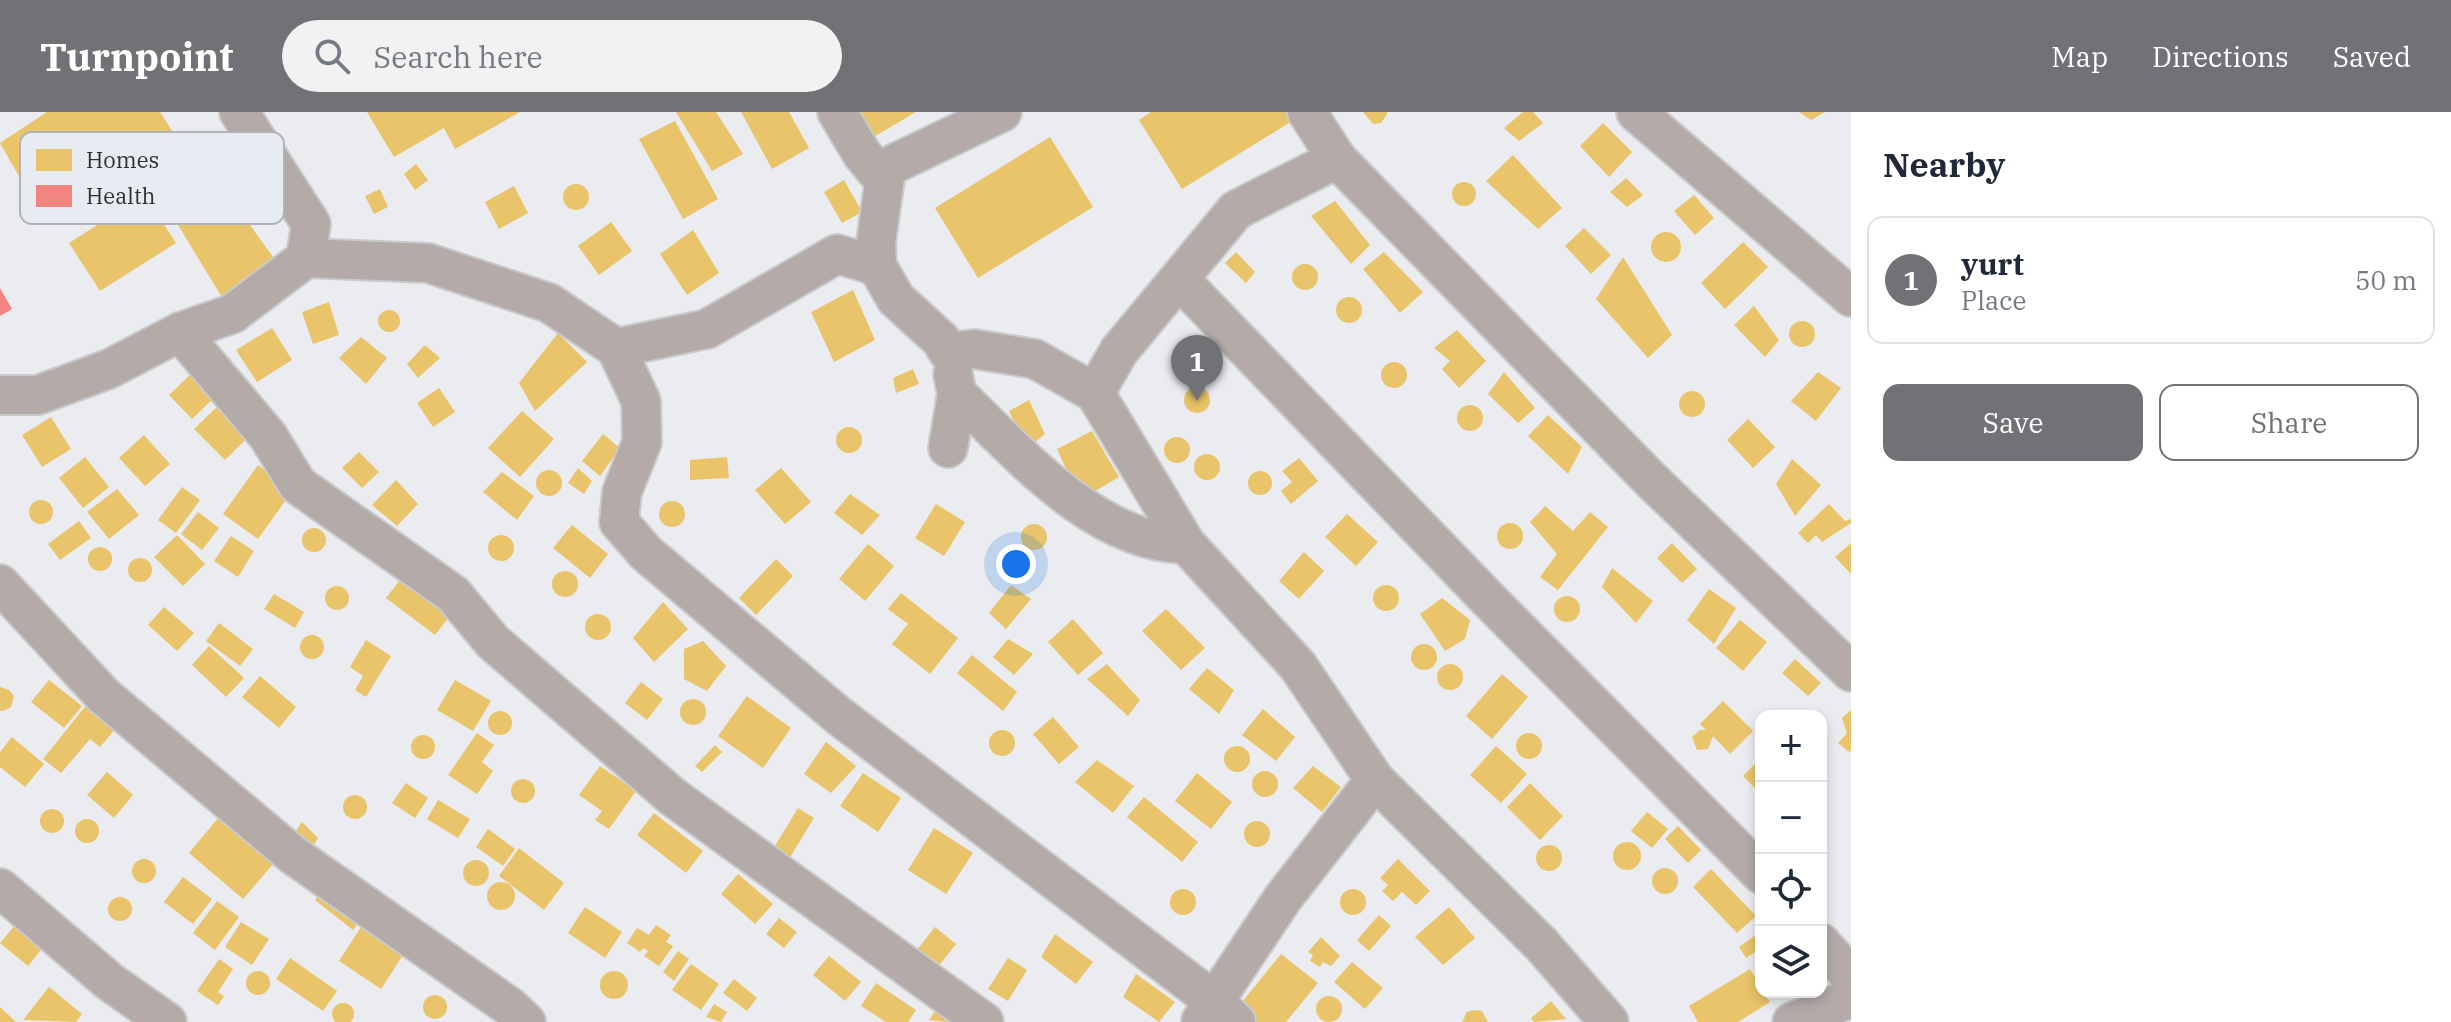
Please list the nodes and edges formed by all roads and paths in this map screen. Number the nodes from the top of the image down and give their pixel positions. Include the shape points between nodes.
1 (239, 112) edge
2 (837, 112) edge
3 (1002, 112) edge
4 (1307, 112) edge
5 (1636, 112) edge
6 (252, 132) edge
7 (1337, 159) junction
8 (886, 170) junction
9 (284, 182) edge
10 (306, 258) junction
11 (877, 266) junction
12 (1180, 280) junction
13 (1851, 297) edge
14 (180, 332) junction
15 (616, 348) junction
16 (948, 352) junction
17 (1095, 393) junction
18 (957, 394) junction
19 (0, 395) edge
20 (948, 448) dead end
21 (1186, 544) junction
22 (0, 584) edge
23 (1851, 672) edge
24 (1375, 780) junction
25 (1755, 868) edge
26 (0, 888) edge
27 (1827, 950) edge
28 (1851, 977) edge
29 (1851, 998) edge
30 (1217, 1015) edge
31 (167, 1022) edge
32 (526, 1022) edge
33 (984, 1022) edge
34 (1609, 1022) edge
35 (1792, 1022) edge

1 - 6 street
2 - 8 street via 871,167
3 - 8 street
4 - 7 street
5 - 13 street
7 - 12 street via 1236,210
7 - 23 street via 1652,481
8 - 11 street
9 - 10 street via 311,224
10 - 14 street via 232,314
10 - 15 street via 428,263 549,303
11 - 15 street via 837,254 707,329
11 - 16 street via 896,299
12 - 17 street via 1119,351
12 - 25 street
14 - 19 street via 109,369 38,395
14 - 33 street via 268,436 298,485 453,594 493,642 673,797
15 - 30 street via 641,401 642,442 622,492 619,522 646,553 839,716
16 - 17 street via 974,349 1035,359
16 - 18 street
17 - 21 street
18 - 20 street
18 - 21 street via 1080,508 1159,544
21 - 24 street via 1298,666
22 - 32 street via 104,696 293,855
24 - 30 street via 1331,832
24 - 34 street via 1541,944
26 - 31 street via 110,982
27 - 28 street
29 - 35 street

